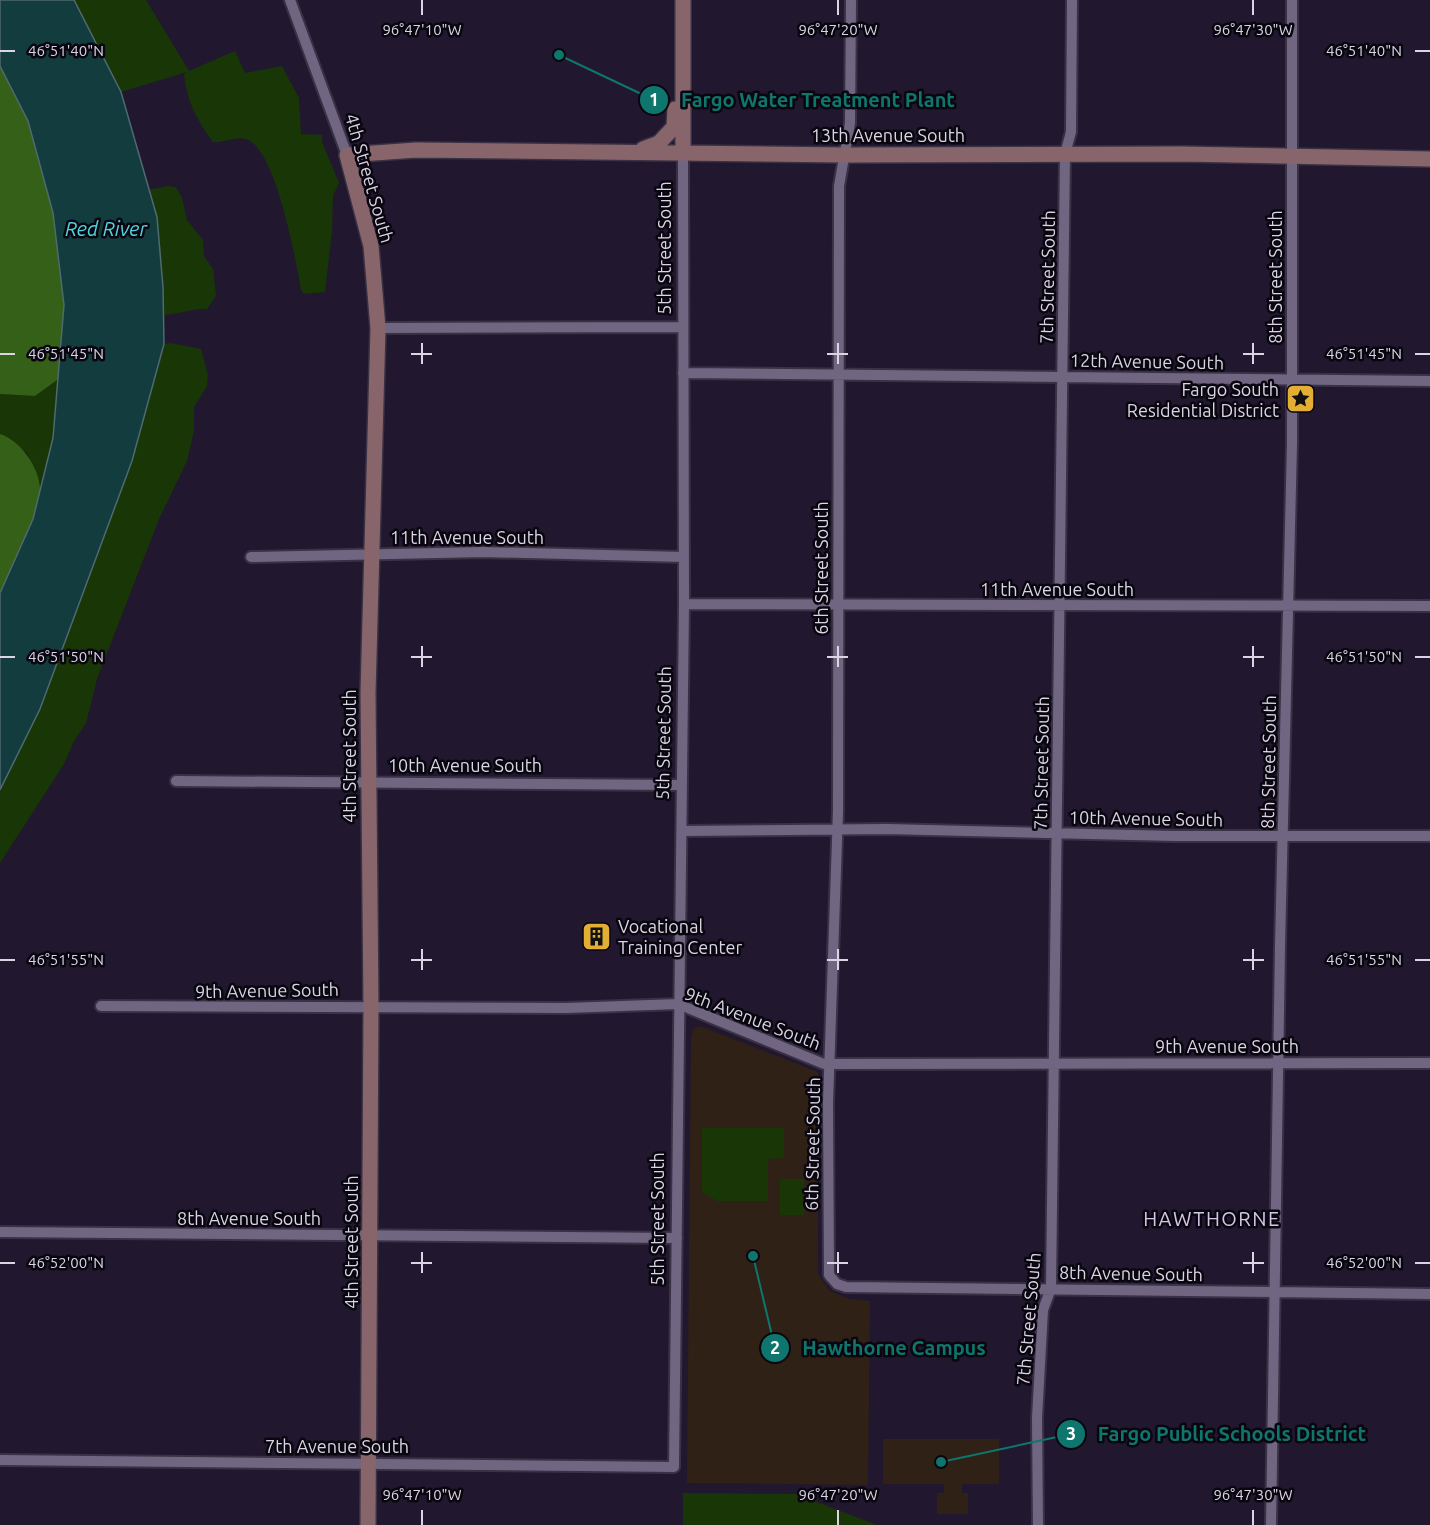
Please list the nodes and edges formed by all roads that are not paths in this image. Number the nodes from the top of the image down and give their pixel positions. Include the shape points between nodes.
1 (290, 0) edge
2 (683, 0) edge
3 (851, 0) edge
4 (1072, 0) edge
5 (1292, 0) edge
6 (683, 32) junction
7 (637, 151) junction
8 (683, 152) junction
9 (1065, 154) junction
10 (347, 155) junction
11 (844, 155) junction
12 (1292, 156) junction
13 (1430, 159) edge
14 (684, 327) junction
15 (378, 328) junction
16 (683, 374) junction
17 (837, 375) junction
18 (1062, 377) junction
19 (1292, 379) junction
20 (1430, 381) edge
21 (371, 554) junction
22 (251, 557) dead end
23 (684, 557) junction
24 (684, 604) junction
25 (837, 605) junction
26 (1288, 605) junction
27 (1060, 606) junction
28 (1430, 606) edge
29 (176, 781) dead end
30 (369, 781) junction
31 (681, 785) junction
32 (837, 829) junction
33 (682, 831) junction
34 (1057, 833) junction
35 (1283, 836) junction
36 (1430, 836) edge
37 (678, 1004) junction
38 (100, 1006) dead end
39 (370, 1006) junction
40 (1053, 1062) junction
41 (1279, 1062) junction
42 (1430, 1063) edge
43 (830, 1064) junction
44 (0, 1232) edge
45 (370, 1235) junction
46 (677, 1238) junction
47 (833, 1280) joint
48 (1051, 1288) junction
49 (1275, 1292) junction
50 (1430, 1294) edge
51 (0, 1460) edge
52 (369, 1462) junction
53 (674, 1467) joint
54 (368, 1525) edge
55 (1038, 1525) edge
56 (1271, 1525) edge

1 - 10 street, 4th Street South
2 - 6 street, 5th Street South
3 - 11 street, 6th Street South via 850,123
4 - 9 street, 7th Street South via 1071,132
5 - 12 street, 8th Street South
6 - 7 street via 675,56 674,127 659,143
6 - 8 street, 5th Street South
7 - 8 street, 13th Avenue South
7 - 10 street, 13th Avenue South via 416,150
8 - 11 street, 13th Avenue South
8 - 14 street, 5th Street South
9 - 11 street, 13th Avenue South
9 - 12 street, 13th Avenue South
9 - 18 street, 7th Street South
10 - 15 street, 4th Street South via 371,246
11 - 17 street, 6th Street South via 839,186
12 - 13 street, 13th Avenue South
12 - 19 street, 8th Street South
14 - 15 street
14 - 16 street, 5th Street South
15 - 21 street, 4th Street South
16 - 17 street, 12th Avenue South
16 - 23 street, 5th Street South
17 - 18 street, 12th Avenue South
17 - 25 street, 6th Street South
18 - 19 street, 12th Avenue South
18 - 27 street, 7th Street South
19 - 20 street, 12th Avenue South
19 - 26 street, 8th Street South
21 - 22 street, 11th Avenue South
21 - 23 street, 11th Avenue South via 483,552
21 - 30 street, 4th Street South
23 - 24 street, 5th Street South
24 - 25 street, 11th Avenue South
24 - 31 street, 5th Street South
25 - 27 street, 11th Avenue South
25 - 32 street, 6th Street South
26 - 27 street, 11th Avenue South
26 - 28 street, 11th Avenue South
26 - 35 street, 8th Street South
27 - 34 street, 7th Street South
29 - 30 street, 10th Avenue South
30 - 31 street, 10th Avenue South
30 - 39 street, 4th Street South
31 - 33 street, 5th Street South
32 - 33 street, 10th Avenue South
32 - 34 street, 10th Avenue South
32 - 43 street, 6th Street South
33 - 37 street, 5th Street South
34 - 35 street, 10th Avenue South
34 - 40 street, 7th Street South
35 - 36 street, 10th Avenue South
35 - 41 street, 8th Street South
37 - 39 street, 9th Avenue South via 566,1008
37 - 43 street, 9th Avenue South
37 - 46 street, 5th Street South
38 - 39 street, 9th Avenue South
39 - 45 street, 4th Street South
40 - 41 street, 9th Avenue South
40 - 43 street, 9th Avenue South
40 - 48 street, 7th Street South
41 - 42 street, 9th Avenue South
41 - 49 street, 8th Street South
43 - 47 street, 6th Street South via 827,1268
44 - 45 street, 8th Avenue South
45 - 46 street, 8th Avenue South
45 - 52 street, 4th Street South
46 - 53 street, 5th Street South
47 - 48 street, 8th Avenue South via 846,1287
48 - 49 street, 8th Avenue South
48 - 55 street, 7th Street South via 1043,1310 1037,1418
49 - 50 street, 8th Avenue South
49 - 56 street, 8th Street South
51 - 52 street, 7th Avenue South
52 - 53 street, 7th Avenue South
52 - 54 street, 4th Street South

